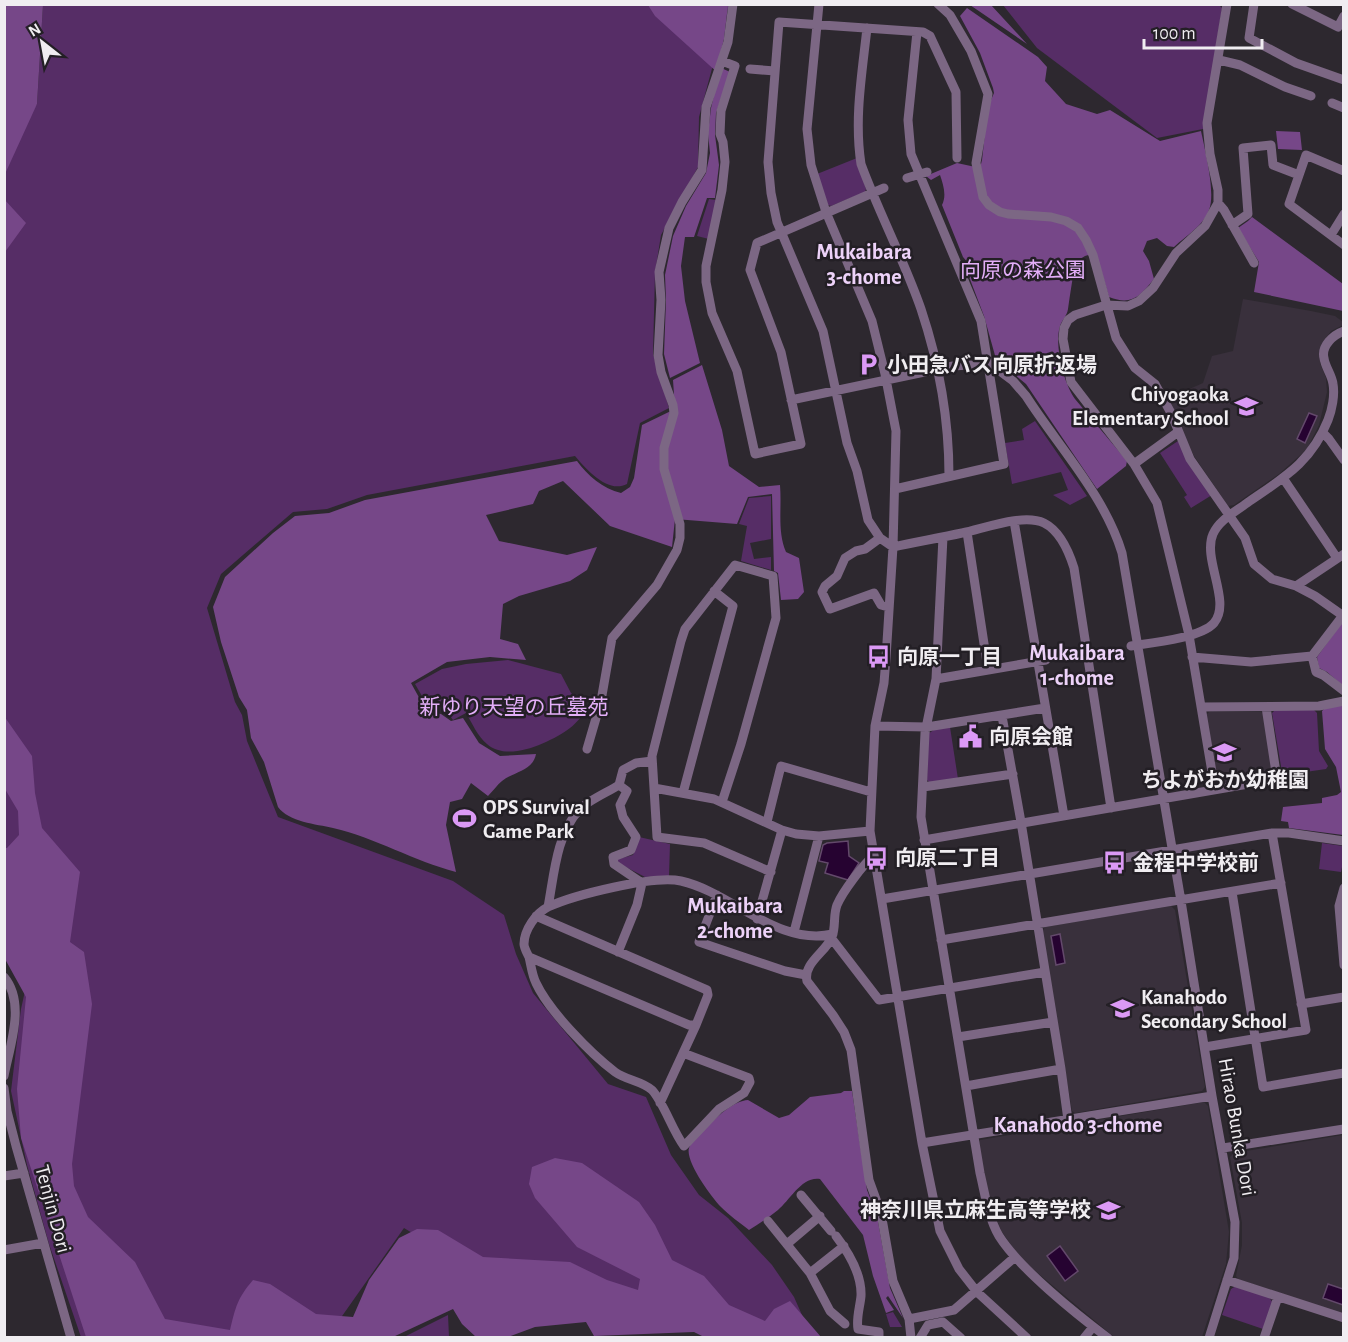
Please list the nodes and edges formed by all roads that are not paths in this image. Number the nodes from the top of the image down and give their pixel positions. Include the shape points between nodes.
1 (733, 4) edge
2 (819, 4) edge
3 (938, 4) edge
4 (1227, 4) edge
5 (1254, 4) edge
6 (1294, 5) edge
7 (1344, 16) edge
8 (817, 23) junction
9 (867, 28) junction
10 (917, 32) junction
11 (1219, 60) junction
12 (722, 61) junction
13 (750, 69) dead end
14 (775, 71) junction
15 (1344, 80) edge
16 (1311, 96) dead end
17 (1332, 103) dead end
18 (1344, 108) edge
19 (976, 163) junction
20 (1344, 171) edge
21 (922, 173) junction
22 (1299, 175) junction
23 (907, 178) dead end
24 (884, 188) dead end
25 (872, 193) junction
26 (1218, 203) junction
27 (826, 212) junction
28 (1344, 213) edge
29 (1232, 225) junction
30 (782, 231) junction
31 (1331, 235) junction
32 (1344, 245) edge
33 (1254, 263) dead end
34 (1106, 305) junction
35 (1344, 331) edge
36 (989, 369) junction
37 (936, 370) junction
38 (887, 381) junction
39 (836, 391) junction
40 (792, 400) junction
41 (1178, 432) junction
42 (1323, 433) junction
43 (1344, 460) edge
44 (1134, 464) junction
45 (949, 476) junction
46 (1283, 478) junction
47 (895, 489) junction
48 (1231, 515) junction
49 (1014, 521) junction
50 (967, 532) junction
51 (943, 537) junction
52 (880, 538) junction
53 (893, 547) junction
54 (1340, 556) edge
55 (1296, 586) junction
56 (714, 591) junction
57 (1344, 604) edge
58 (888, 607) junction
59 (1334, 609) junction
60 (1343, 615) edge
61 (1188, 635) junction
62 (1134, 646) junction
63 (1311, 656) junction
64 (1192, 657) junction
65 (1042, 661) junction
66 (988, 669) junction
67 (936, 679) junction
68 (1344, 691) edge
69 (1344, 701) edge
70 (1266, 706) junction
71 (1201, 707) junction
72 (1045, 708) junction
73 (1002, 716) junction
74 (875, 726) junction
75 (927, 727) junction
76 (588, 749) dead end
77 (652, 761) junction
78 (1013, 774) junction
79 (619, 785) junction
80 (923, 787) junction
81 (654, 788) junction
82 (1215, 790) junction
83 (872, 792) junction
84 (683, 793) junction
85 (1163, 799) junction
86 (722, 802) junction
87 (1112, 808) junction
88 (1064, 816) junction
89 (767, 822) junction
90 (1021, 822) junction
91 (782, 830) junction
92 (870, 831) junction
93 (1272, 833) junction
94 (819, 836) junction
95 (924, 840) junction
96 (1344, 841) edge
97 (1173, 850) junction
98 (874, 855) junction
99 (771, 872) junction
100 (1029, 874) junction
101 (642, 882) junction
102 (1281, 883) junction
103 (1344, 888) edge
104 (932, 890) junction
105 (1232, 892) junction
106 (717, 896) junction
107 (882, 899) junction
108 (1181, 901) junction
109 (548, 907) junction
110 (536, 916) junction
111 (758, 919) junction
112 (1037, 925) junction
113 (794, 932) junction
114 (832, 936) junction
115 (941, 940) junction
116 (618, 952) junction
117 (1343, 953) edge
118 (529, 957) junction
119 (1344, 965) edge
120 (1045, 972) junction
121 (806, 975) junction
122 (4, 977) edge
123 (949, 988) junction
124 (1344, 997) edge
125 (898, 998) junction
126 (1301, 1004) junction
127 (1053, 1022) junction
128 (696, 1025) junction
129 (958, 1037) junction
130 (1256, 1038) junction
131 (1205, 1047) junction
132 (683, 1053) junction
133 (1061, 1070) junction
134 (1344, 1073) edge
135 (4, 1076) edge
136 (966, 1086) junction
137 (4, 1088) edge
138 (1212, 1096) junction
139 (660, 1104) junction
140 (1068, 1120) junction
141 (1344, 1129) edge
142 (973, 1135) junction
143 (922, 1143) junction
144 (1222, 1148) junction
145 (24, 1173) junction
146 (4, 1176) edge
147 (801, 1195) dead end
148 (819, 1216) junction
149 (768, 1221) dead end
150 (43, 1243) junction
151 (788, 1244) junction
152 (844, 1246) junction
153 (4, 1250) edge
154 (1015, 1257) junction
155 (810, 1273) junction
156 (1227, 1280) junction
157 (977, 1292) junction
158 (1278, 1297) junction
159 (1344, 1318) edge
160 (909, 1319) junction
161 (845, 1324) dead end
162 (1093, 1327) junction
163 (71, 1338) edge
164 (879, 1338) edge
165 (911, 1338) edge
166 (920, 1338) edge
167 (961, 1338) edge
168 (1027, 1338) edge
169 (1084, 1338) edge
170 (1108, 1338) edge
171 (1209, 1338) edge
172 (1264, 1338) edge

1 - 12 street
2 - 8 street
3 - 19 street via 950,15 971,51 988,94
4 - 11 street
5 - 15 street via 1249,38 1296,63
6 - 7 street via 1338,27
8 - 9 street
8 - 14 street via 779,22
8 - 27 street via 807,129 811,165
9 - 10 street
9 - 25 street via 858,140 861,164
10 - 19 street via 930,36 956,92 955,159
10 - 21 street via 908,120 911,154
11 - 16 street
11 - 26 street via 1207,123
12 - 40 street via 735,66 721,111 725,162 706,282 712,313 737,371 755,454 801,444
12 - 76 street via 706,107 702,170 669,228 659,272 658,355 674,413 664,448 664,468 680,524 680,538 657,585 612,638 602,701
13 - 14 street
14 - 30 street via 768,162 771,193
17 - 18 street
19 - 34 street via 983,197 989,205 1008,214 1051,217 1078,228 1093,255
20 - 22 street via 1306,155
21 - 23 street
21 - 36 street via 981,321
22 - 29 street via 1272,165 1270,145 1243,148 1248,214
22 - 31 street via 1289,204
24 - 25 street
25 - 27 street
25 - 37 street via 920,307
26 - 29 street
26 - 34 street via 1205,226 1176,253 1153,288 1139,301 1128,306
27 - 30 street
27 - 38 street via 872,321
28 - 31 street
29 - 33 street
30 - 39 street via 823,331
30 - 40 street via 757,243 750,270 781,352
31 - 32 street
34 - 41 street via 1116,338 1136,368 1155,384
34 - 44 street via 1068,320 1064,328 1065,351 1071,382
35 - 42 street via 1331,338 1323,358 1334,389
36 - 37 street via 969,365
36 - 45 street via 1004,464
36 - 62 street, Hirao Bunka Dori via 1006,376 1026,396 1116,531
37 - 38 street
37 - 45 street via 946,414
38 - 39 street
38 - 47 street via 896,431
39 - 40 street
39 - 52 street via 868,520
41 - 44 street
41 - 48 street via 1190,459
42 - 43 street
42 - 46 street via 1311,453
44 - 61 street via 1156,503
45 - 47 street
46 - 48 street
46 - 54 street
47 - 53 street
48 - 55 street via 1254,564 1272,579
48 - 61 street via 1218,526 1210,543 1218,616 1204,631
49 - 50 street
49 - 65 street
49 - 87 street via 1035,520 1045,524 1069,553
50 - 51 street
50 - 66 street
51 - 53 street
51 - 67 street
52 - 53 street
52 - 58 street via 845,558 837,576 822,592 830,609 874,593
53 - 58 street
54 - 55 street
55 - 59 street
56 - 77 street via 685,629
56 - 84 street via 733,606
56 - 86 street via 735,565 773,576 775,591 776,618
57 - 59 street
58 - 74 street via 884,682
59 - 60 street
60 - 63 street
61 - 62 street
61 - 64 street
62 - 85 street, Hirao Bunka Dori
63 - 64 street via 1251,662
63 - 68 street via 1316,672
64 - 71 street
65 - 66 street
65 - 72 street
66 - 67 street
67 - 75 street
69 - 70 street via 1319,706
70 - 71 street
70 - 82 street via 1277,779
71 - 82 street
72 - 73 street
72 - 88 street
73 - 75 street
73 - 78 street
74 - 75 street
74 - 83 street
75 - 80 street
77 - 79 street via 623,770
77 - 81 street
78 - 80 street
78 - 90 street
79 - 101 street via 627,791 620,805 623,817 636,837 631,850 613,857 614,864
79 - 109 street via 579,808 565,831
80 - 95 street
81 - 84 street
81 - 99 street via 657,837 704,843
82 - 85 street
83 - 89 street via 782,766
83 - 92 street
84 - 86 street
85 - 87 street
85 - 97 street, Hirao Bunka Dori
86 - 89 street
87 - 88 street
88 - 90 street
89 - 91 street
90 - 95 street
90 - 100 street
91 - 94 street
91 - 99 street
92 - 94 street
92 - 98 street
93 - 96 street
93 - 97 street
93 - 102 street
94 - 113 street
95 - 104 street
97 - 100 street
97 - 108 street, Hirao Bunka Dori
98 - 107 street
98 - 114 street via 837,906
99 - 111 street
100 - 104 street
100 - 112 street
101 - 106 street via 680,881
101 - 109 street via 573,897
101 - 116 street
102 - 105 street
102 - 126 street
103 - 117 street via 1339,906
104 - 107 street
104 - 115 street
105 - 108 street
105 - 130 street
106 - 111 street
106 - 121 street via 699,942
107 - 125 street
108 - 112 street
108 - 131 street, Hirao Bunka Dori
109 - 110 street
110 - 116 street
110 - 118 street via 524,945
111 - 113 street
112 - 115 street
112 - 120 street
113 - 114 street
114 - 121 street
114 - 125 street via 879,1000
115 - 123 street
116 - 128 street via 707,990
117 - 119 street
118 - 128 street
118 - 139 street via 542,995 581,1041 617,1073 646,1086
120 - 123 street
120 - 127 street
121 - 160 street via 844,1032 851,1050 872,1192 881,1213 893,1281
122 - 135 street via 13,990 16,1010
123 - 125 street
123 - 129 street
124 - 126 street
125 - 143 street
126 - 130 street via 1306,1030
127 - 129 street
127 - 133 street
128 - 132 street
129 - 136 street
130 - 131 street
130 - 134 street via 1263,1087
131 - 138 street, Hirao Bunka Dori
132 - 139 street
132 - 139 street via 749,1078 750,1082 744,1094 719,1109 684,1146
133 - 136 street
133 - 140 street
136 - 142 street
137 - 145 street, Tenjin Dori
138 - 140 street
138 - 144 street, Hirao Bunka Dori
140 - 142 street
141 - 144 street
142 - 143 street
142 - 154 street via 992,1218
143 - 157 street via 940,1231 959,1269
144 - 156 street, Hirao Bunka Dori via 1235,1221 1234,1258
145 - 146 street
145 - 150 street, Tenjin Dori
147 - 148 street
148 - 151 street
148 - 152 street
149 - 151 street
150 - 153 street
150 - 163 street, Tenjin Dori
151 - 155 street
152 - 155 street
152 - 164 street via 859,1279 858,1329 879,1332
154 - 157 street
154 - 162 street
155 - 161 street via 830,1311
156 - 158 street
156 - 171 street, Hirao Bunka Dori
157 - 160 street via 954,1310
157 - 168 street
158 - 159 street
158 - 172 street
160 - 165 street
162 - 169 street
162 - 170 street
166 - 167 street via 928,1325 943,1322

